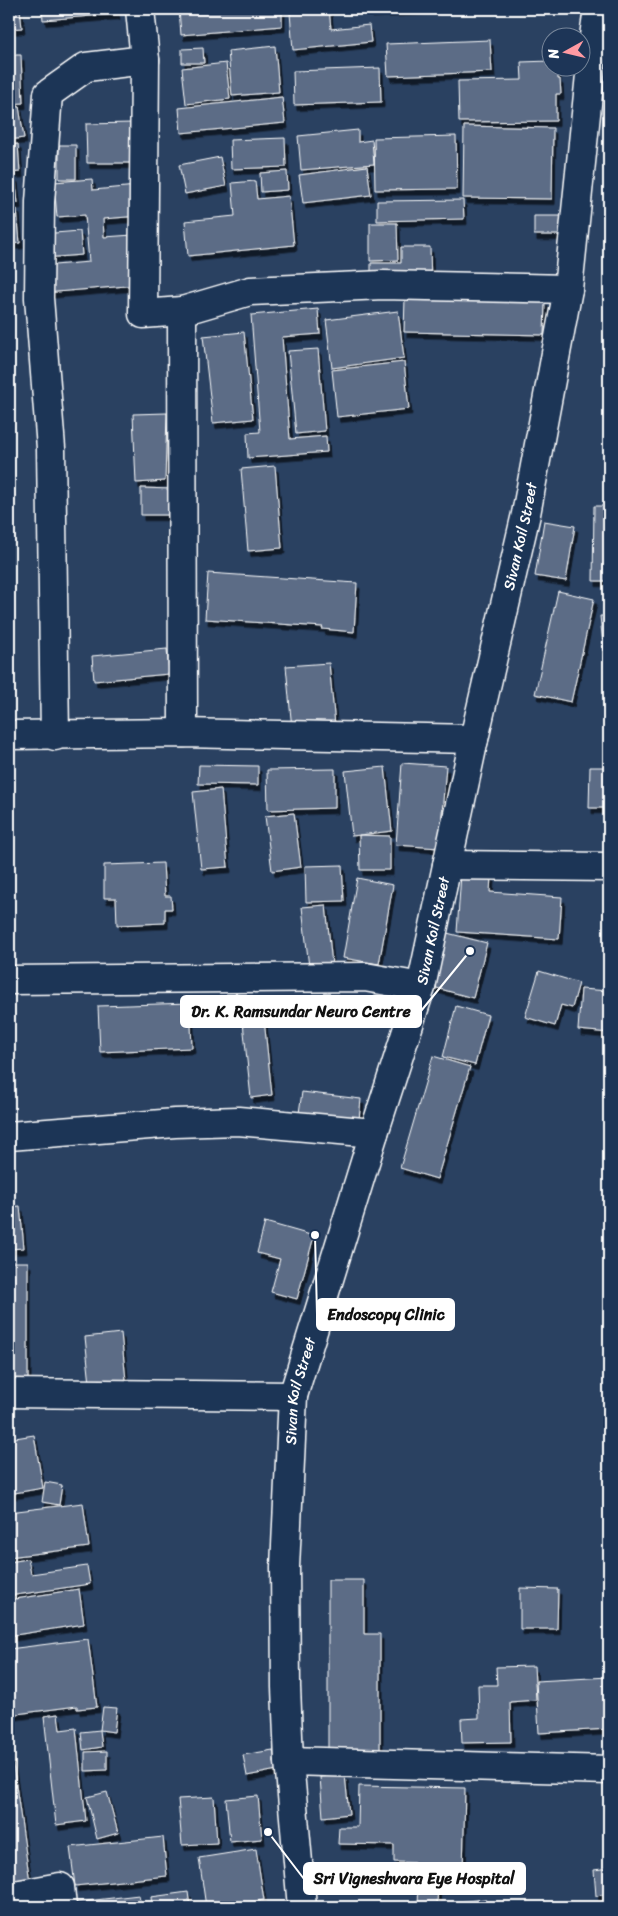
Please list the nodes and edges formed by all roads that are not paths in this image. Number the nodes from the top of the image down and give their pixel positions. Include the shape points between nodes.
1 (140, 9) edge
2 (598, 9) edge
3 (145, 60) junction
4 (568, 289) junction
5 (182, 311) junction
6 (183, 733) junction
7 (9, 735) edge
8 (55, 736) junction
9 (474, 739) junction
10 (448, 866) junction
11 (609, 867) edge
12 (9, 980) edge
13 (422, 987) junction
14 (374, 1133) junction
15 (9, 1136) edge
16 (9, 1393) edge
17 (293, 1396) junction
18 (289, 1761) junction
19 (609, 1770) edge
20 (9, 1896) edge
21 (62, 1907) edge
22 (302, 1907) edge

1 - 3 street
2 - 4 street, Sivan Koil Street
3 - 5 street via 143,314
3 - 8 street via 86,66 48,94 40,202 39,298 52,448
4 - 5 street via 383,285 250,291
4 - 9 street, Sivan Koil Street via 526,514
5 - 6 street
6 - 8 street
6 - 9 street
7 - 8 street
9 - 10 street, Sivan Koil Street
10 - 11 street
10 - 13 street, Sivan Koil Street
12 - 13 street via 365,977
13 - 14 street, Sivan Koil Street
14 - 15 street via 238,1121
14 - 17 street, Sivan Koil Street
16 - 17 street
17 - 18 street, Sivan Koil Street via 285,1567
18 - 19 street
18 - 22 street, Sivan Koil Street
20 - 21 street via 60,1887

